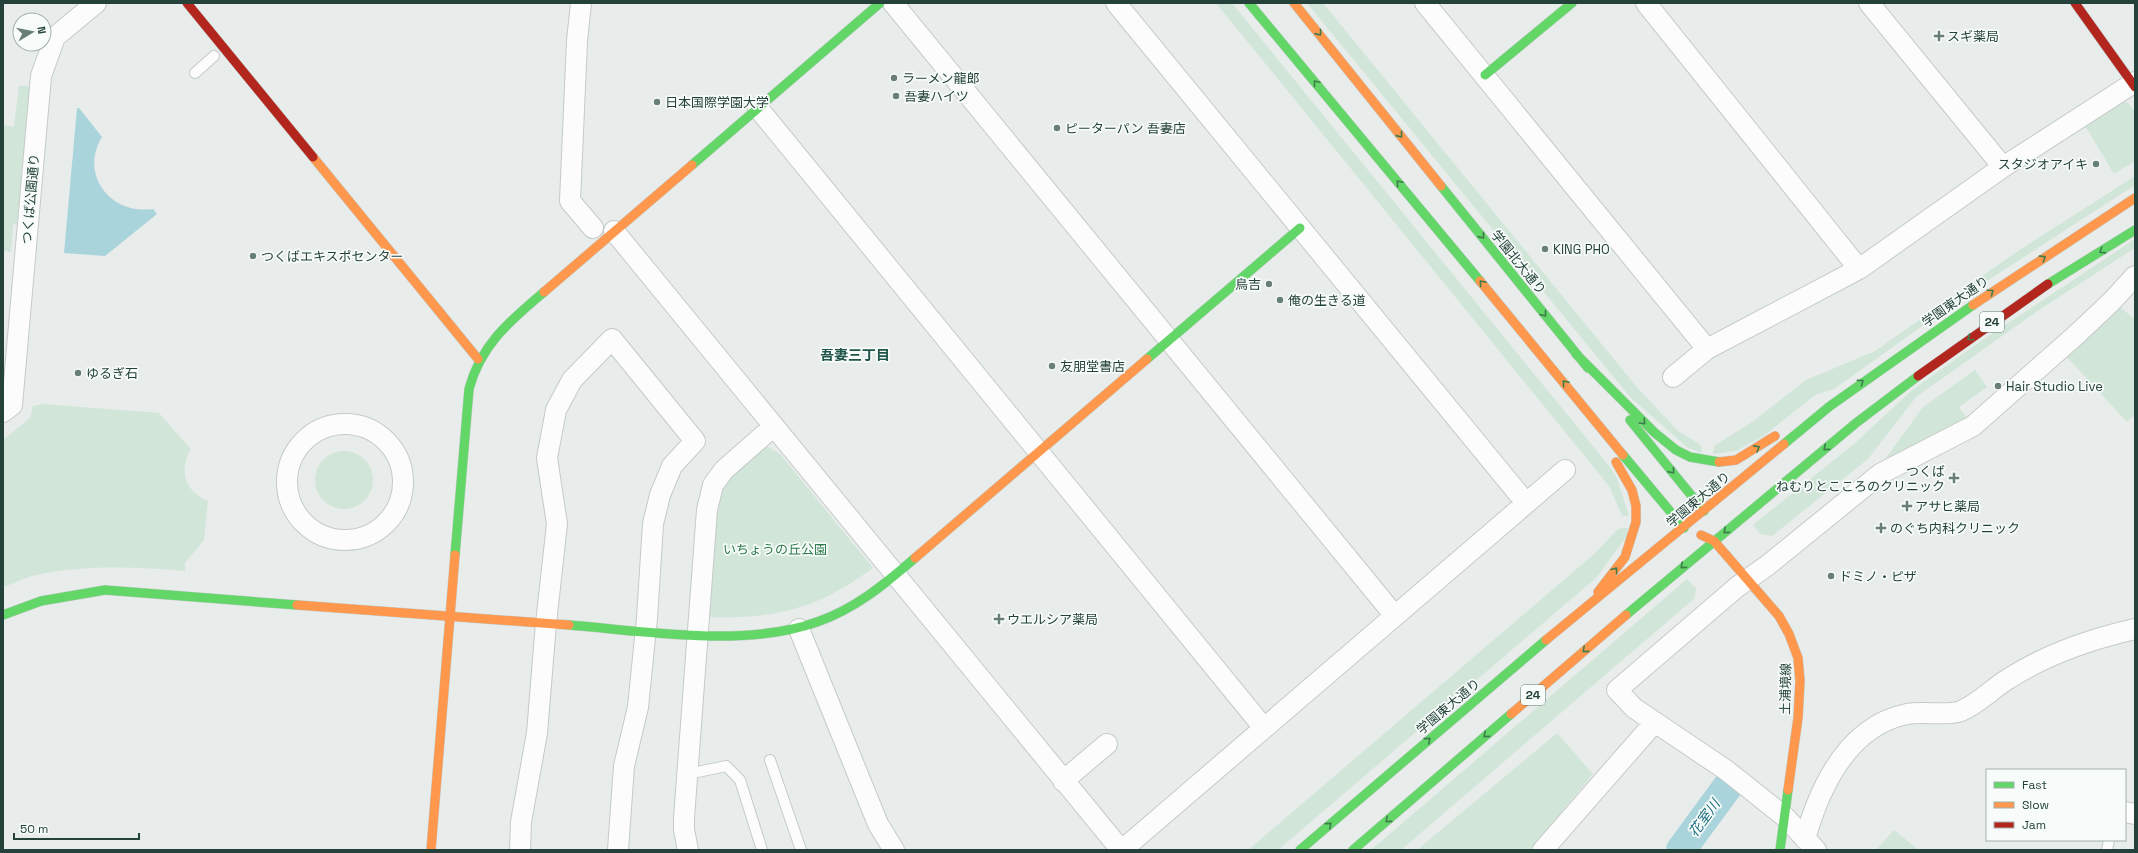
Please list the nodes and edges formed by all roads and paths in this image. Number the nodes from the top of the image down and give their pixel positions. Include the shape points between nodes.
1 (96, 3) edge
2 (187, 3) edge
3 (581, 3) edge
4 (880, 3) edge
5 (893, 3) edge
6 (1116, 3) edge
7 (1249, 3) edge
8 (1294, 3) edge
9 (1425, 3) edge
10 (1572, 3) edge
11 (1646, 3) edge
12 (1870, 3) edge
13 (2076, 3) edge
14 (214, 56) dead end
15 (195, 73) dead end
16 (1485, 75) junction
17 (2134, 84) edge
18 (758, 108) junction
19 (2003, 167) junction
20 (2135, 198) edge
21 (593, 228) dead end
22 (1300, 228) junction
23 (2135, 230) edge
24 (614, 231) junction
25 (1860, 269) junction
26 (2135, 276) edge
27 (1170, 340) junction
28 (1707, 349) junction
29 (1576, 354) junction
30 (478, 359) junction
31 (1672, 377) dead end
32 (1830, 406) junction
33 (3, 412) edge
34 (1590, 413) junction
35 (1803, 416) dead end
36 (774, 426) junction
37 (1781, 432) dead end
38 (1039, 452) junction
39 (1565, 470) dead end
40 (286, 481) joint
41 (1526, 503) junction
42 (1707, 518) junction
43 (1684, 528) junction
44 (1714, 541) junction
45 (896, 576) junction
46 (1748, 580) junction
47 (1582, 611) junction
48 (3, 615) edge
49 (451, 616) junction
50 (1395, 616) junction
51 (546, 623) junction
52 (798, 629) junction
53 (2135, 629) edge
54 (645, 631) junction
55 (698, 635) junction
56 (1654, 723) junction
57 (1264, 728) junction
58 (1107, 744) dead end
59 (770, 760) dead end
60 (688, 774) junction
61 (1063, 781) junction
62 (1785, 817) junction
63 (1810, 844) edge
64 (431, 850) edge
65 (520, 850) edge
66 (618, 850) edge
67 (688, 850) edge
68 (762, 850) edge
69 (801, 850) edge
70 (894, 850) edge
71 (1122, 850) edge
72 (1300, 850) edge
73 (1353, 850) edge
74 (1543, 850) edge
75 (1780, 850) edge

1 - 33 street, つくば公園通り via 55,37 41,76 12,405
2 - 30 main road
3 - 21 street via 570,201
4 - 18 main road
5 - 27 street
6 - 22 street
34 -> 7 main road
8 -> 29 main road, 学園北大通り
9 - 16 street
10 - 16 main road
11 - 25 street
12 - 19 street
13 - 17 main road
14 - 15 lane
16 - 28 street
17 - 19 street
18 - 24 main road
18 - 38 street
19 - 25 street
32 -> 20 main road, 学園東大通り / 24 via 2010,279
22 - 27 main road
22 - 41 street
23 -> 44 main road, 24 via 2026,298 1939,360 1856,423
24 - 30 main road via 516,316
24 - 36 street
25 - 28 street
26 - 46 street via 2075,336 1973,426 1880,474
27 - 38 main road
27 - 50 street
28 - 31 street
29 -> 37 main road via 1655,433 1676,450 1690,457 1722,462 1736,460
29 -> 42 main road, 学園北大通り
30 - 49 main road via 470,389
32 - 35 main road
32 - 42 main road, 学園東大通り / 24
34 - 43 main road
47 -> 34 main road via 1625,557 1636,522 1632,490
36 - 45 street
36 - 55 street via 724,470 714,485 707,510
38 - 45 main road
38 - 57 street
39 - 41 street
40 - 40 street via 290,462 300,445 320,430 344,424 369,429 389,444 401,467 403,480 399,504 385,525 364,538 339,540 318,534 301,521 290,502
41 - 50 street
42 - 43 main road, 学園東大通り / 24
42 - 44 main road, 学園北大通り
43 - 44 main road, 土浦境線
43 - 47 main road, 学園東大通り / 24
44 - 46 main road, 土浦境線
44 -> 73 main road, 24
45 - 52 main road via 855,605
45 - 61 street
46 - 56 street via 1617,690 1624,700
46 - 62 main road, 土浦境線 via 1779,616 1798,658 1798,718
72 -> 47 main road, 学園東大通り / 24
48 - 49 main road via 43,600 105,590
49 - 51 main road
49 - 64 main road
50 - 57 street
51 - 54 main road
51 - 54 street via 557,524 547,458 556,410 572,380 612,339 695,441 672,466 660,495 653,524
51 - 65 street via 537,733 520,822
52 - 55 main road via 747,637
52 - 70 street via 878,824
53 - 63 street via 2112,634 2049,656 2009,678 1960,712 1907,714 1865,732 1842,756 1812,812
54 - 55 main road
54 - 66 street via 638,707 624,766
55 - 60 street
56 - 62 street via 1667,729 1726,770
56 - 74 street
57 - 71 street
58 - 61 street
59 - 69 lane
60 - 67 street via 684,830
60 - 68 lane via 726,766 736,775 740,780
61 - 71 street
62 - 63 street
62 - 75 main road, 土浦境線

